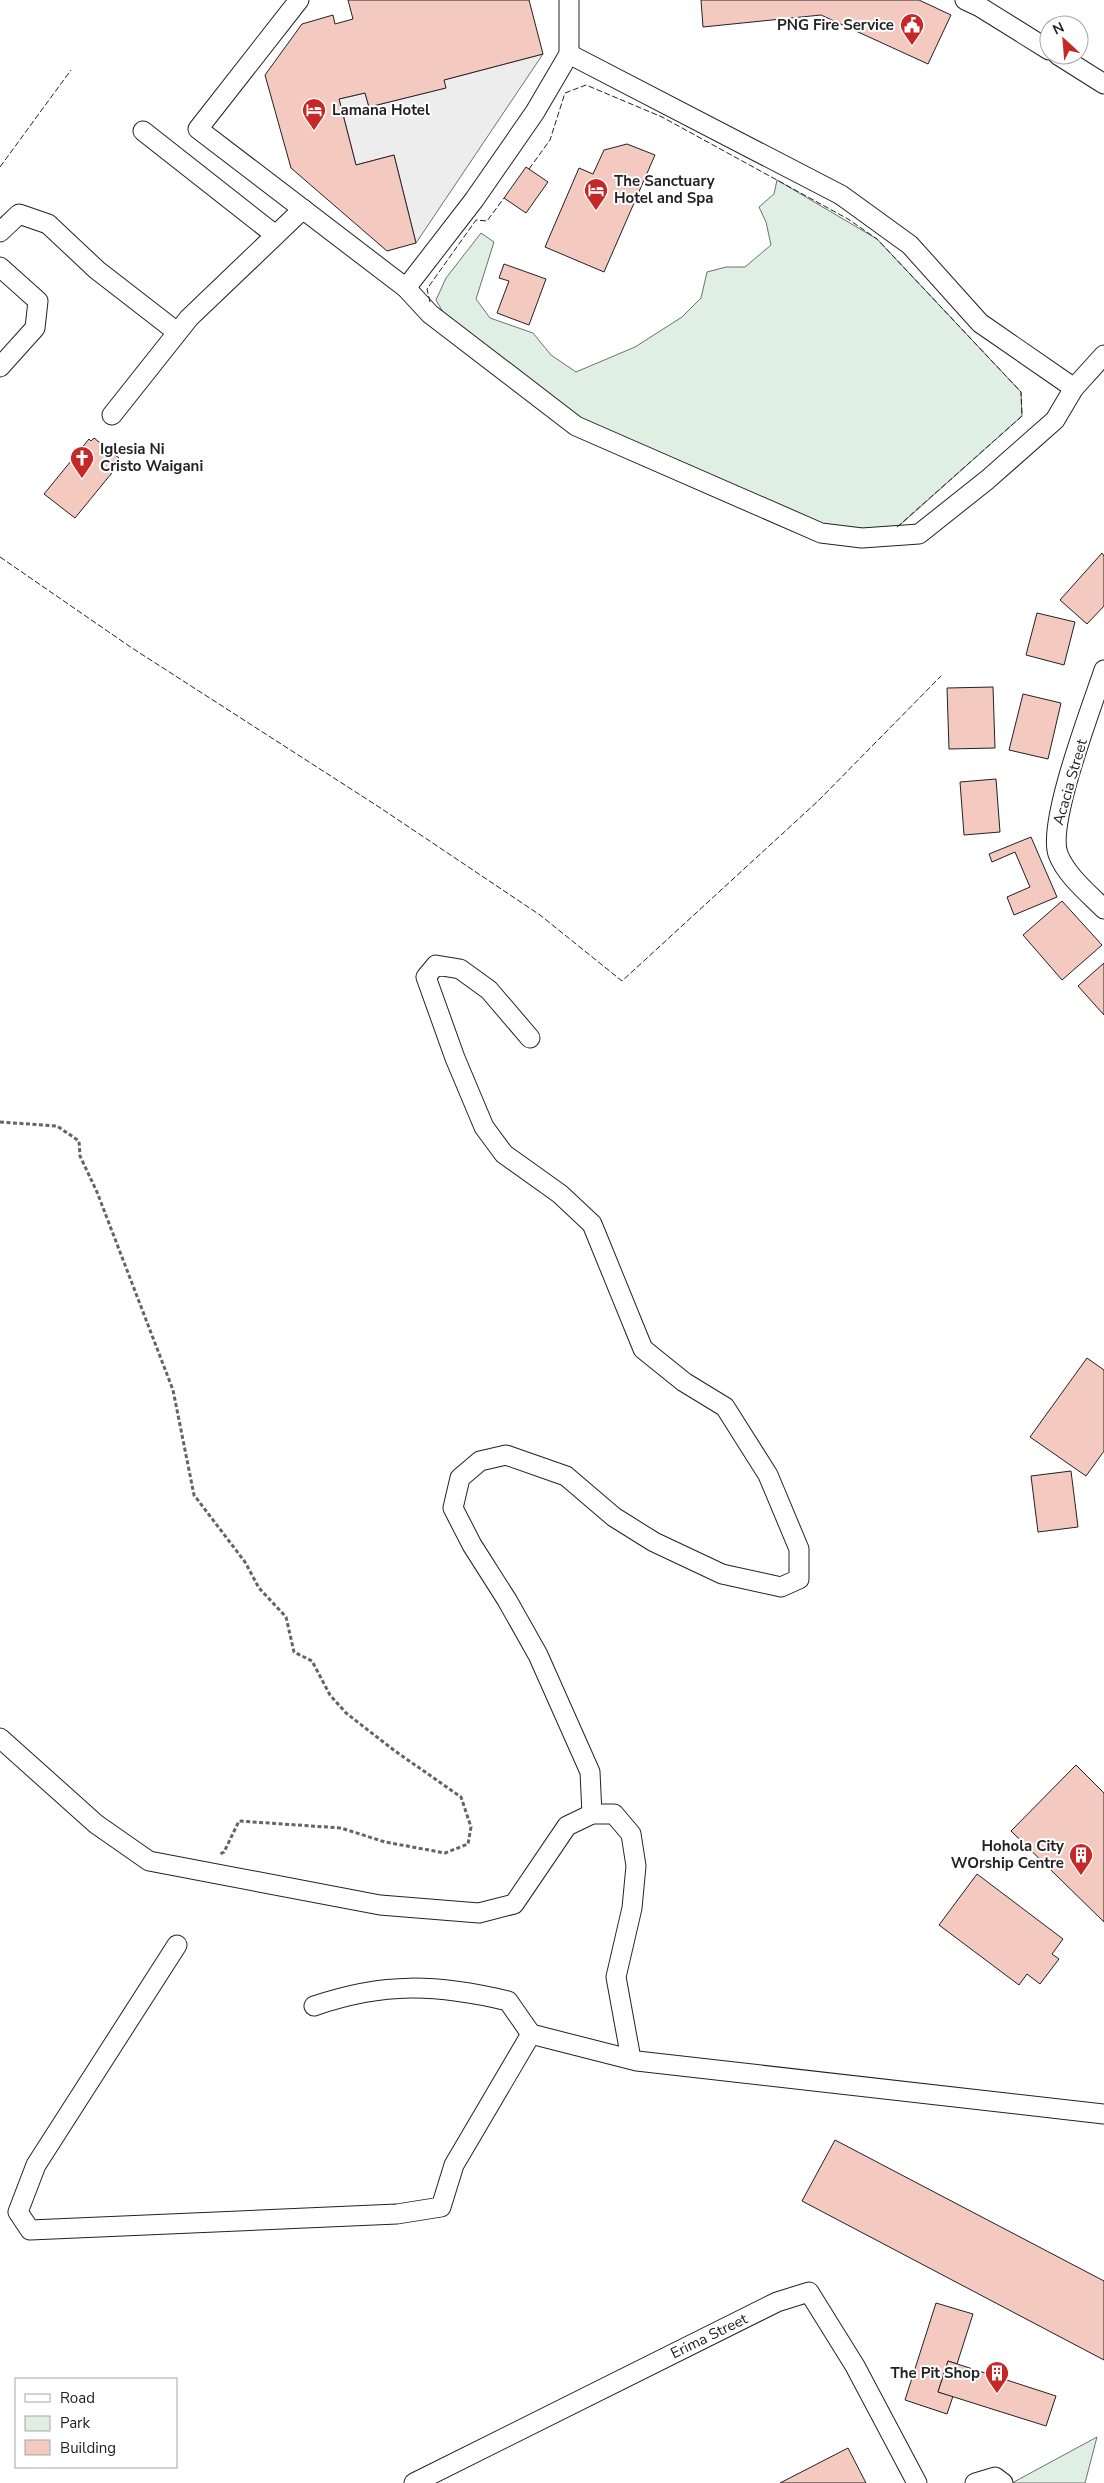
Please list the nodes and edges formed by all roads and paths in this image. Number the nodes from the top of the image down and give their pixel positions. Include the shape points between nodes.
1 (299, 0) edge
2 (569, 0) edge
3 (965, 0) edge
4 (1039, 44) edge
5 (568, 54) junction
6 (1074, 65) edge
7 (1104, 84) edge
8 (143, 132) dead end
9 (303, 209) junction
10 (0, 232) edge
11 (274, 234) junction
12 (0, 267) edge
13 (406, 288) junction
14 (177, 332) junction
15 (1104, 355) edge
16 (0, 367) edge
17 (1074, 388) junction
18 (112, 415) dead end
19 (1104, 670) edge
20 (1104, 910) edge
21 (530, 1038) dead end
22 (0, 1122) edge
23 (0, 1738) edge
24 (592, 1814) junction
25 (193, 1869) junction
26 (176, 1945) dead end
27 (314, 2006) dead end
28 (531, 2034) junction
29 (631, 2060) junction
30 (1104, 2114) edge
31 (414, 2483) edge
32 (917, 2483) edge
33 (976, 2483) edge
34 (1003, 2483) edge

1 - 9 street via 198,129
2 - 5 street
3 - 4 street
5 - 13 street via 536,112
5 - 17 street via 841,195 910,245 980,323
6 - 7 street
8 - 11 street
9 - 11 street
9 - 13 street
10 - 14 street via 19,214 48,224 97,270
11 - 14 street
12 - 16 street via 38,301 35,328
13 - 17 street via 430,314 576,426 821,533 862,538 919,534 1056,420
14 - 18 street
15 - 17 street
19 - 20 street, Acacia Street via 1063,794 1055,836 1058,854
21 - 24 street via 489,990 460,969 436,965 426,977 484,1127 504,1154 560,1194 592,1224 643,1349 684,1382 725,1407 768,1475 799,1548 799,1579 781,1587 722,1574 654,1542 614,1517 566,1476 506,1455 480,1461 460,1478 453,1508 538,1655 590,1772
22 - 25 path via 57,1126 79,1141 80,1156 97,1192 172,1390 194,1495 245,1562 259,1588 286,1617 294,1652 312,1661 330,1695 353,1718 461,1796 471,1827 468,1844 445,1854 385,1842 341,1828 239,1821 224,1852
23 - 25 street via 96,1824 149,1861
24 - 25 street via 567,1826 514,1904 479,1913 380,1905
24 - 29 street via 614,1814 631,1834 636,1866 632,1908 616,1977
26 - 28 street via 36,2165 18,2212 30,2230 397,2214 442,2207 454,2165
27 - 28 street via 343,1996 394,1987 464,1991 508,2001
28 - 29 street
29 - 30 street
31 - 32 street, Erima Street via 778,2302 809,2292 855,2366
33 - 34 street via 994,2477

